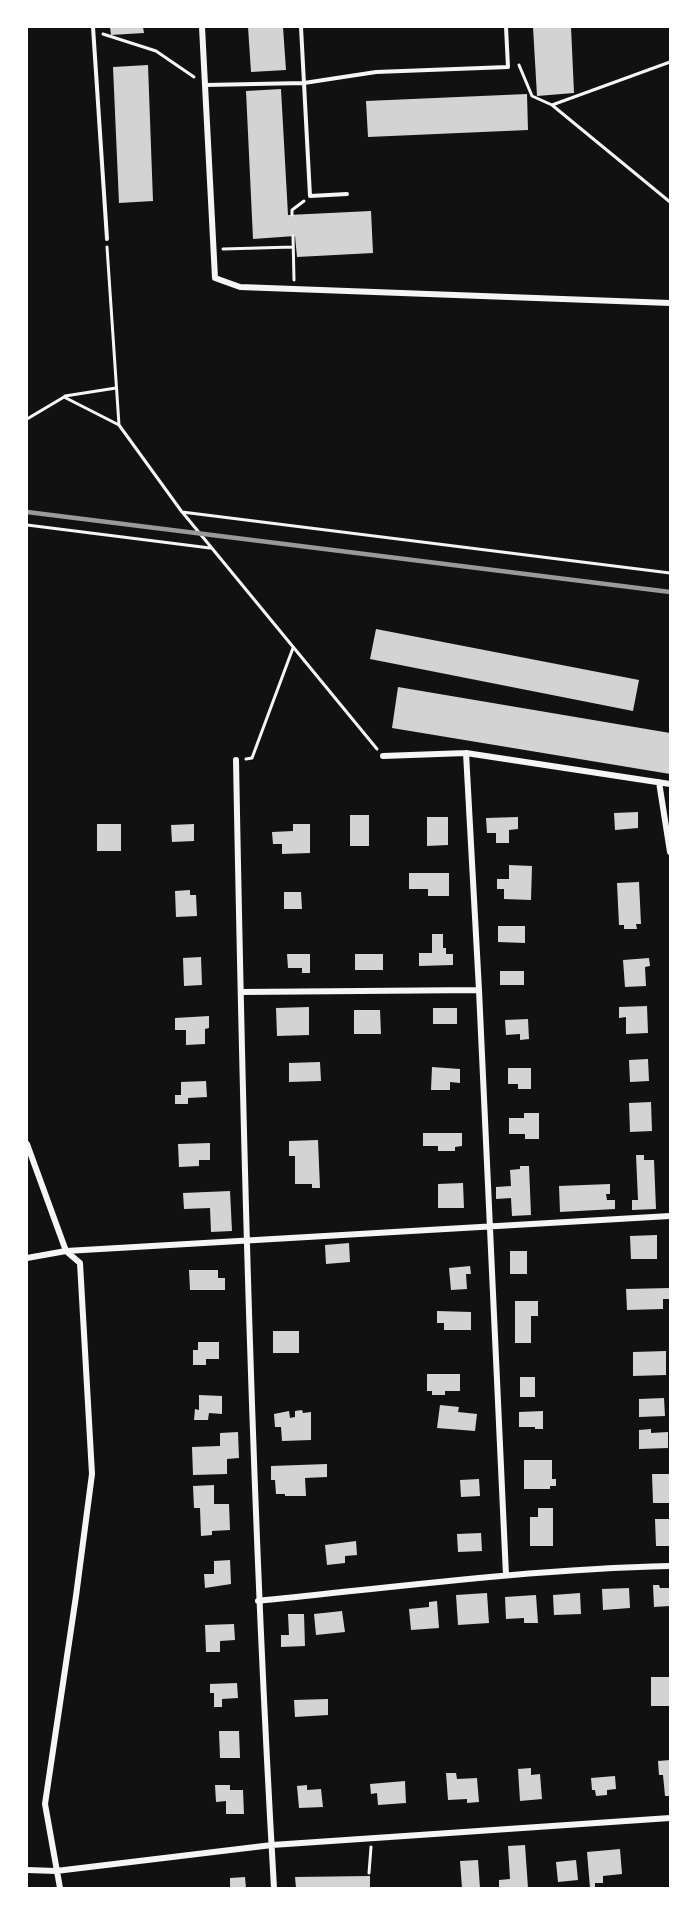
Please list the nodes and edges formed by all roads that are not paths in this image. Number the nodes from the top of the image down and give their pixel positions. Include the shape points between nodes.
1 (202, 27) edge
2 (301, 27) edge
3 (506, 27) edge
4 (93, 29) edge
5 (304, 83) junction
6 (205, 85) junction
7 (347, 194) dead end
8 (106, 238) road end
9 (670, 303) edge
10 (466, 753) junction
11 (383, 756) road end
12 (236, 760) road end
13 (659, 782) junction
14 (670, 784) edge
15 (670, 852) edge
16 (479, 990) junction
17 (241, 992) junction
18 (27, 1144) edge
19 (670, 1216) edge
20 (490, 1226) junction
21 (247, 1240) junction
22 (66, 1251) junction
23 (27, 1257) edge
24 (670, 1566) edge
25 (506, 1575) junction
26 (258, 1601) junction
27 (670, 1818) edge
28 (272, 1845) junction
29 (27, 1870) edge
30 (56, 1871) junction
31 (60, 1888) edge
32 (274, 1888) edge

1 - 6 street
2 - 5 lane
3 - 5 lane via 508,67 375,72
4 - 8 lane
5 - 6 lane
5 - 7 lane via 310,196
6 - 9 street via 215,279 240,287
10 - 11 street
10 - 13 street
10 - 16 street
12 - 17 street
13 - 14 street
13 - 15 street
16 - 17 street
16 - 20 street
17 - 21 street
18 - 22 street
19 - 20 street
20 - 21 street
20 - 25 street
21 - 22 street
21 - 26 street
22 - 23 street
22 - 30 street via 80,1263 92,1474 45,1804
24 - 25 street
25 - 26 street
26 - 28 street
27 - 28 street
28 - 30 street
28 - 32 street
29 - 30 street
30 - 31 street

